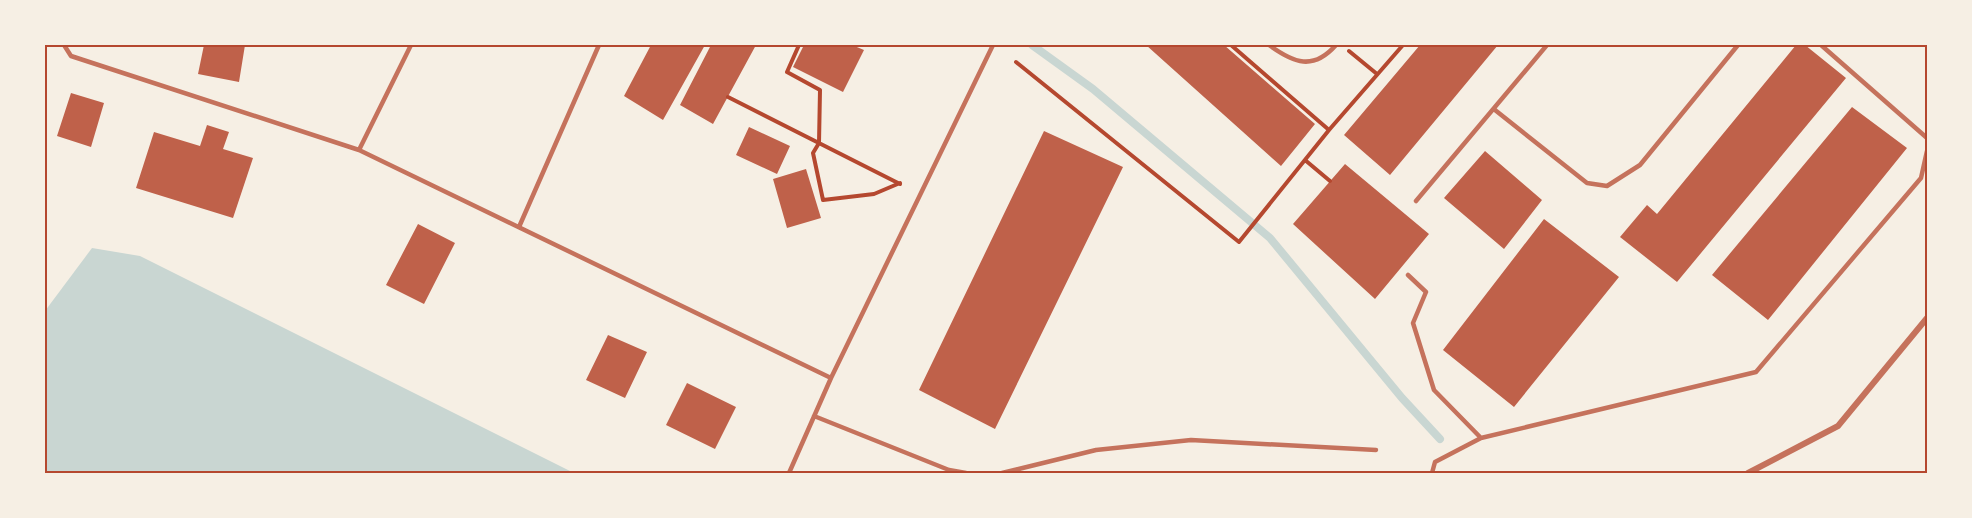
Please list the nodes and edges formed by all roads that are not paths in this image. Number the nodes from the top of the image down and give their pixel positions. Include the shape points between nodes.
1 (64, 45) edge
2 (411, 45) edge
3 (599, 45) edge
4 (993, 45) edge
5 (1269, 45) edge
6 (1336, 45) edge
7 (1547, 45) edge
8 (1738, 45) edge
9 (1821, 45) edge
10 (1495, 110) junction
11 (1927, 138) edge
12 (359, 150) junction
13 (1927, 152) edge
14 (1416, 201) dead end
15 (519, 227) junction
16 (1408, 274) dead end
17 (1927, 318) edge
18 (831, 378) junction
19 (814, 416) junction
20 (1481, 438) junction
21 (1376, 450) dead end
22 (789, 473) edge
23 (966, 473) edge
24 (1002, 473) edge
25 (1432, 473) edge
26 (1748, 473) edge

1 - 12 lane via 71,56
2 - 12 lane
3 - 15 lane
4 - 18 lane
5 - 6 lane via 1287,58 1306,63 1328,54
7 - 10 lane
8 - 10 lane via 1640,165 1607,186 1587,183
9 - 11 lane
10 - 14 lane
12 - 15 lane
13 - 20 lane via 1921,178 1756,372
15 - 18 lane
16 - 20 lane via 1426,292 1413,323 1434,390
17 - 26 street via 1838,426
18 - 19 lane
19 - 22 lane
19 - 23 lane via 949,470
20 - 25 lane via 1435,462
21 - 24 lane via 1191,440 1096,450

